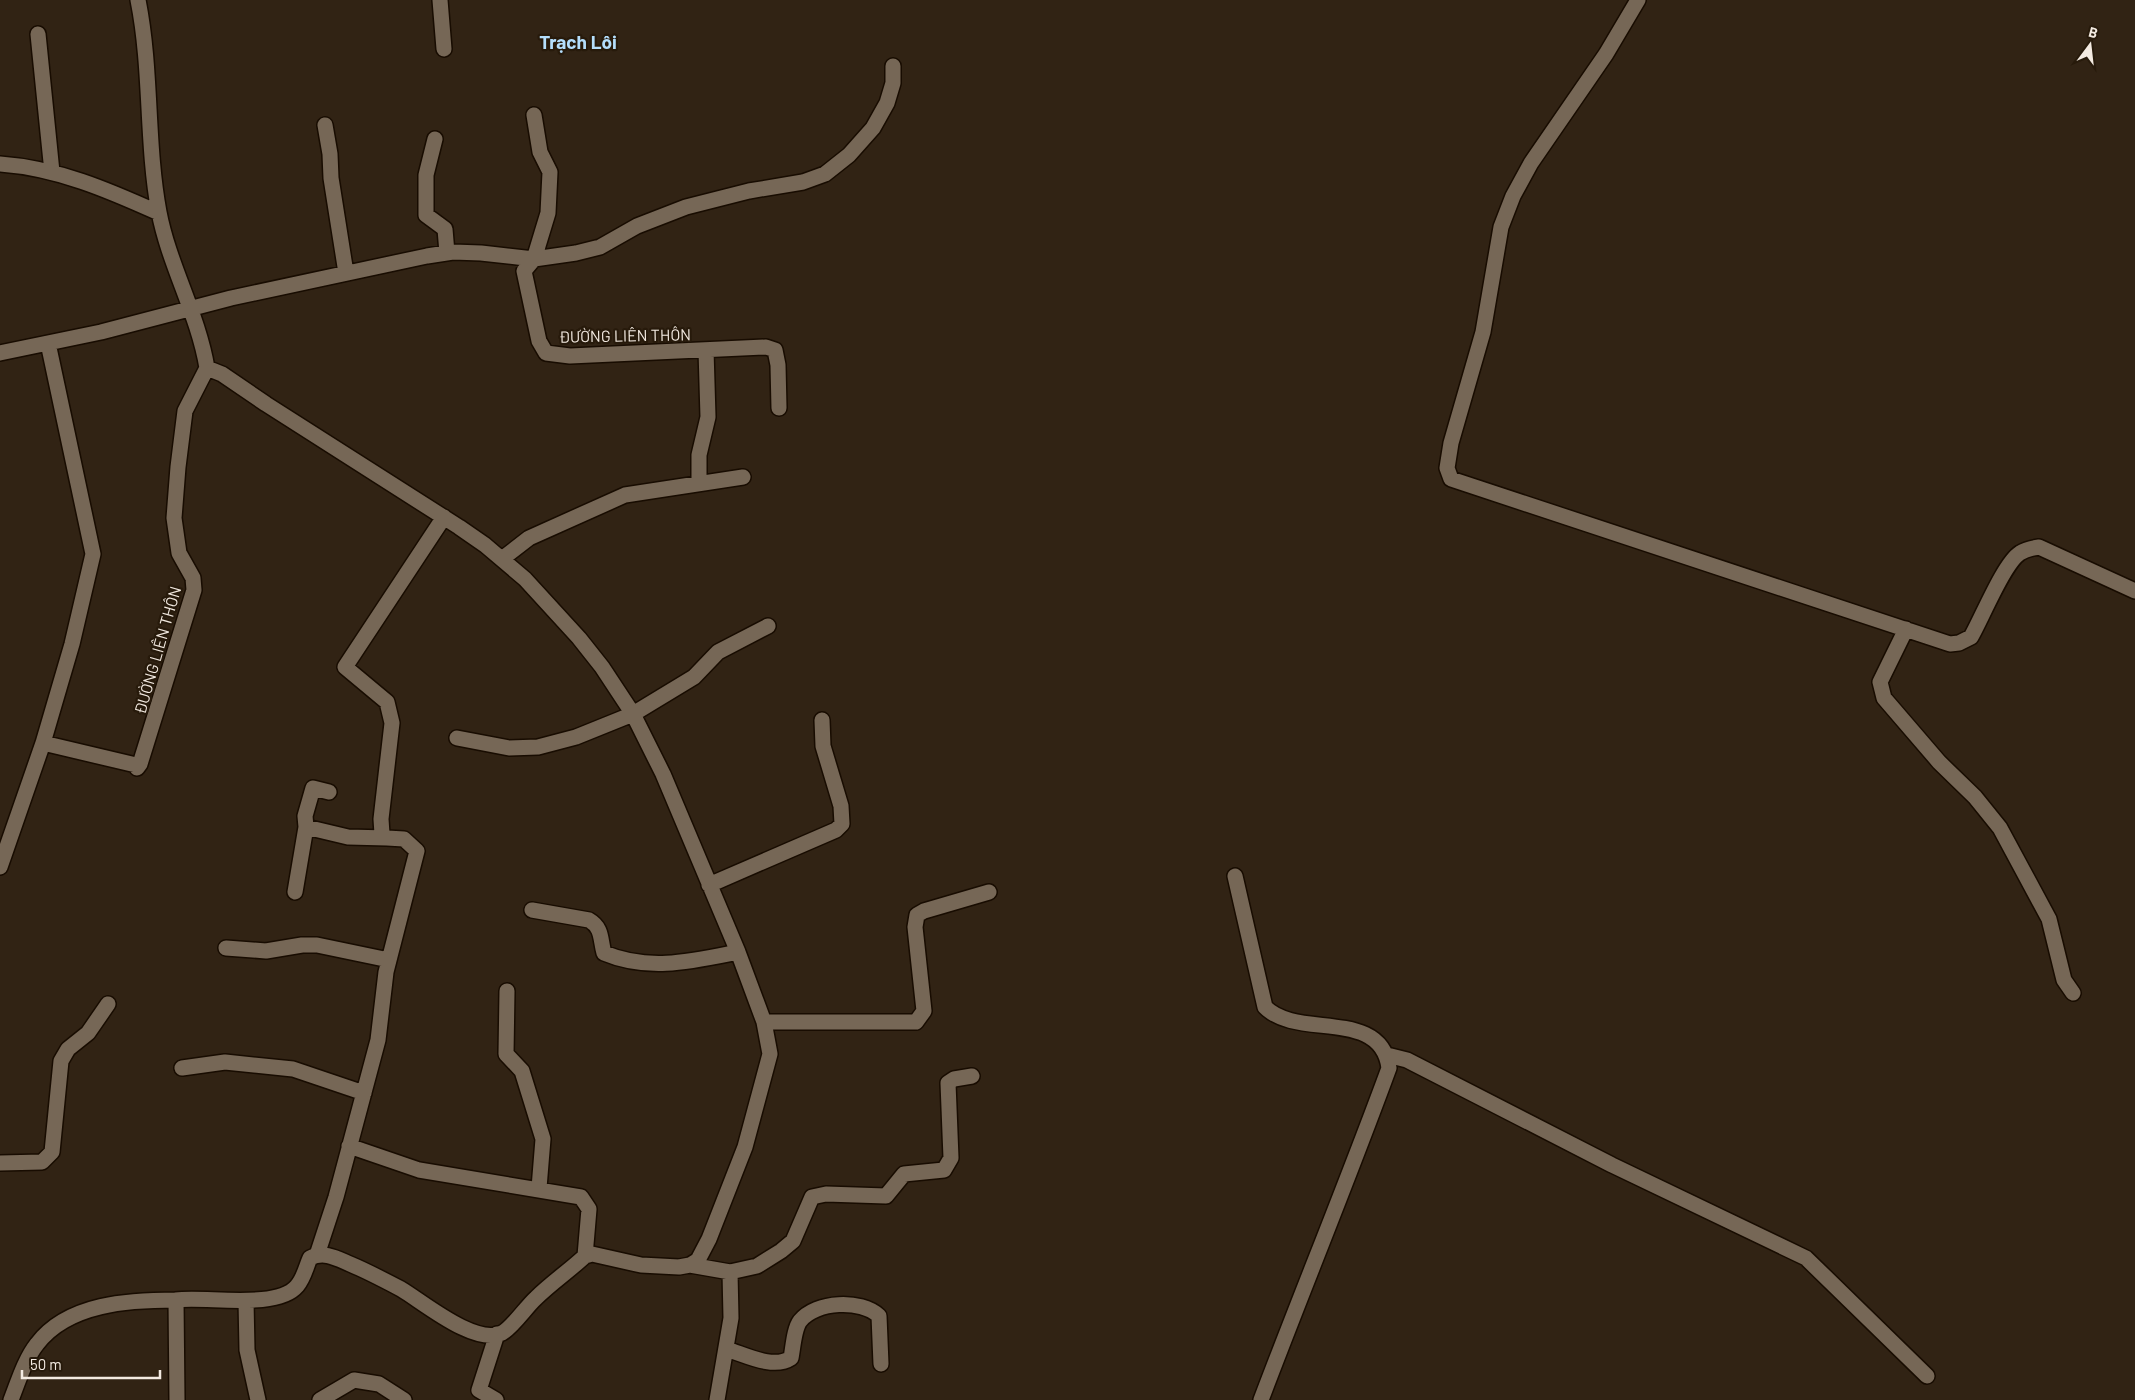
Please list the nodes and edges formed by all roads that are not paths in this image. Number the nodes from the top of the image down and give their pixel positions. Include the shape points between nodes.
1 (138, 0) edge
2 (440, 0) edge
3 (1638, 0) edge
4 (38, 34) dead end
5 (444, 49) dead end
6 (893, 66) dead end
7 (534, 114) dead end
8 (325, 125) dead end
9 (435, 138) dead end
10 (0, 164) edge
11 (52, 172) junction
12 (159, 212) junction
13 (447, 253) junction
14 (534, 259) junction
15 (346, 273) junction
16 (190, 309) junction
17 (48, 344) junction
18 (706, 350) junction
19 (0, 353) edge
20 (206, 368) junction
21 (779, 408) dead end
22 (743, 476) dead end
23 (698, 483) junction
24 (444, 516) junction
25 (502, 559) junction
26 (2135, 591) edge
27 (768, 626) dead end
28 (1906, 629) junction
29 (633, 714) junction
30 (822, 720) dead end
31 (458, 738) dead end
32 (43, 743) junction
33 (328, 792) dead end
34 (306, 828) junction
35 (387, 838) junction
36 (0, 867) edge
37 (1235, 876) dead end
38 (709, 885) junction
39 (295, 892) dead end
40 (989, 892) dead end
41 (532, 910) dead end
42 (226, 948) dead end
43 (738, 952) junction
44 (389, 960) junction
45 (507, 992) dead end
46 (2073, 993) dead end
47 (108, 1004) dead end
48 (764, 1022) junction
49 (1387, 1055) junction
50 (182, 1068) dead end
51 (972, 1076) dead end
52 (364, 1093) junction
53 (349, 1146) junction
54 (0, 1163) edge
55 (539, 1188) junction
56 (317, 1255) junction
57 (585, 1256) junction
58 (690, 1265) junction
59 (730, 1272) junction
60 (176, 1300) junction
61 (246, 1301) junction
62 (497, 1334) junction
63 (726, 1348) junction
64 (881, 1364) dead end
65 (1927, 1376) dead end
66 (11, 1400) edge
67 (177, 1400) edge
68 (258, 1400) edge
69 (320, 1400) edge
70 (404, 1400) edge
71 (496, 1400) edge
72 (717, 1400) edge
73 (1261, 1400) edge

1 - 12 street via 148,68 152,165
2 - 5 street
3 - 28 street via 1606,54 1531,163 1513,196 1501,227 1483,332 1451,443 1447,468 1450,479
4 - 11 street
6 - 14 street via 893,83 887,103 873,128 849,155 826,174 803,182 686,207 637,226 600,247
7 - 14 street, ĐƯỜNG LIÊN THÔN via 540,152 550,172 548,213
8 - 15 street
9 - 13 street via 426,175 426,215 445,229
10 - 11 street
11 - 12 street via 92,184
12 - 16 street
13 - 14 street
13 - 15 street
14 - 18 street, ĐƯỜNG LIÊN THÔN via 524,271 538,341 546,353 570,356
15 - 16 street
16 - 17 street
16 - 20 street via 202,341
17 - 19 street
17 - 32 street via 93,554 72,644
18 - 21 street, ĐƯỜNG LIÊN THÔN via 755,346 775,350
18 - 23 street via 708,417 698,455
20 - 24 street via 222,374
20 - 32 street, ĐƯỜNG LIÊN THÔN via 185,411 174,518 179,554 193,578 194,590 140,764 137,768
22 - 23 street
23 - 25 street via 626,495 529,538
24 - 25 street
24 - 35 street via 345,667 387,702 392,723 381,820 382,834
25 - 29 street via 525,579 579,638
26 - 28 street via 2039,547 2019,553 2009,565 1970,637 1950,644
27 - 29 street via 718,652 694,677
28 - 46 street via 1880,682 1884,698 2000,828 2049,919 2064,980
29 - 31 street via 576,738 538,747 510,748
29 - 38 street via 663,774
30 - 38 street via 823,746 841,806 842,824 836,830
32 - 36 street
33 - 34 street via 313,788 305,816
34 - 35 street via 348,838
34 - 39 street
35 - 44 street via 404,839 416,852
37 - 49 street via 1265,1007 1280,1018 1369,1036
38 - 43 street
40 - 48 street via 917,915 915,927 924,1011 916,1022
41 - 43 street via 589,920 600,930 604,953 647,965
42 - 44 street via 266,951 318,945
43 - 48 street
44 - 52 street via 378,1040
45 - 55 street via 506,1054 522,1071 543,1139
47 - 54 street via 88,1033 68,1049 60,1061 52,1152 42,1162
48 - 58 street via 770,1054 758,1105 709,1239 698,1260
49 - 65 street via 1407,1060 1612,1165 1806,1258
49 - 73 street via 1389,1068 1357,1157
50 - 52 street via 225,1062 293,1069
51 - 59 street via 954,1079 948,1084 950,1158 944,1170 904,1174 886,1196 812,1196 793,1241 757,1266
52 - 53 street
53 - 55 street via 419,1170
53 - 56 street
55 - 57 street via 581,1196 586,1202 589,1209
56 - 61 street via 310,1258 296,1288 273,1297
56 - 62 street via 325,1254 381,1279 462,1328 478,1334
57 - 58 street via 598,1254 641,1265
57 - 62 street via 537,1297 508,1329
58 - 59 street
59 - 63 street
60 - 61 street
60 - 66 street via 132,1300 108,1305 60,1323 36,1344
60 - 67 street
61 - 68 street via 247,1350
62 - 71 street via 479,1390
63 - 64 street via 773,1363 786,1361 790,1358 799,1323 808,1313 831,1306 854,1305 872,1310 879,1316
63 - 72 street
69 - 70 street via 354,1380 379,1384

